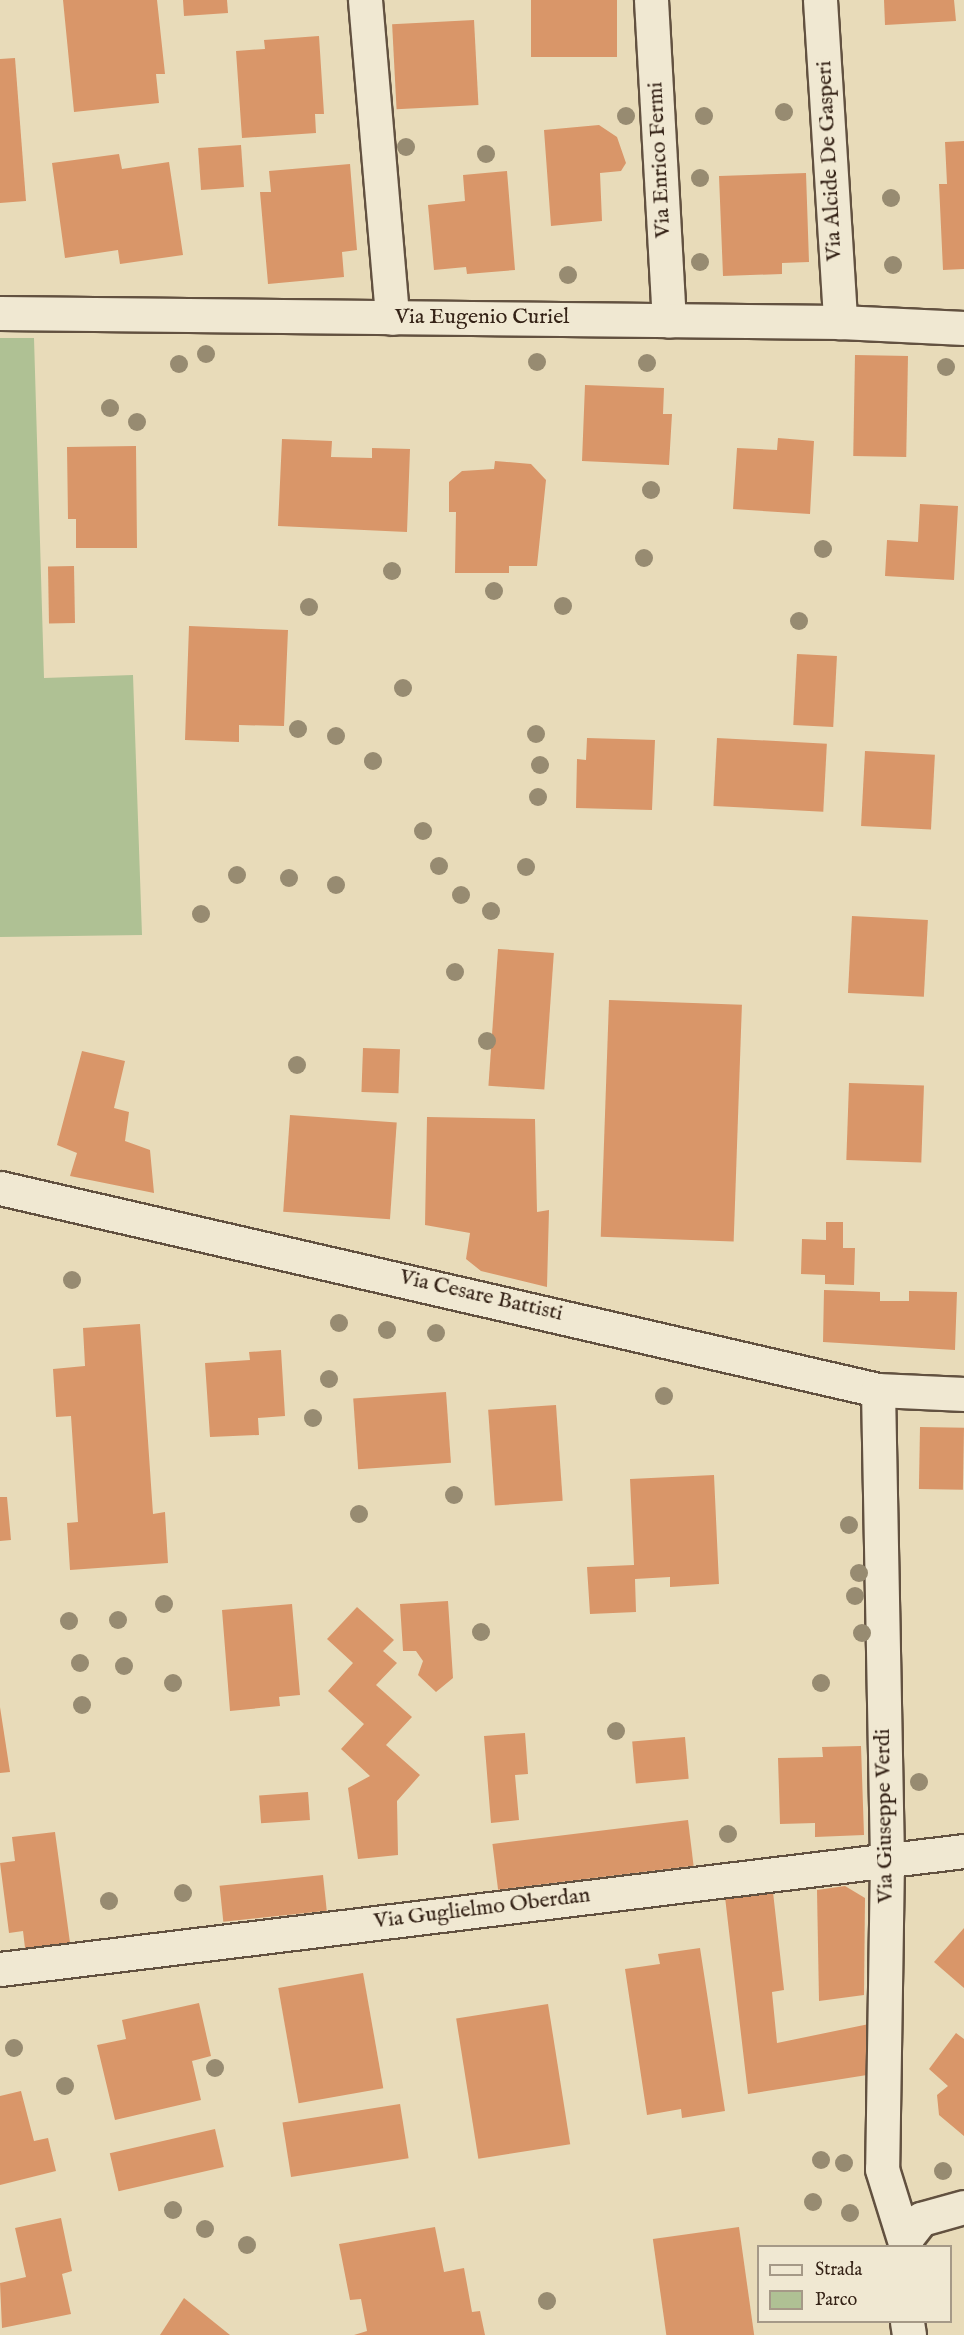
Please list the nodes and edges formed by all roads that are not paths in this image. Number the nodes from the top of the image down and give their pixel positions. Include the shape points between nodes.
1 (365, 0) edge
2 (651, 0) edge
3 (820, 0) edge
4 (0, 313) edge
5 (392, 318) junction
6 (669, 320) junction
7 (840, 322) junction
8 (964, 328) edge
9 (0, 1188) edge
10 (878, 1390) junction
11 (964, 1394) edge
12 (964, 1851) edge
13 (887, 1860) junction
14 (0, 1969) edge
15 (964, 2207) edge
16 (906, 2242) edge

1 - 5 street
2 - 6 street, Via Enrico Fermi
3 - 7 street, Via Alcide De Gasperi
4 - 5 street, Via Eugenio Curiel
5 - 6 street, Via Eugenio Curiel
6 - 7 street, Via Eugenio Curiel
7 - 8 street, Via Eugenio Curiel
9 - 10 street, Via Cesare Battisti
10 - 11 street, Via Cesare Battisti
10 - 13 street, Via Giuseppe Verdi
12 - 13 street, Via Guglielmo Oberdan
13 - 14 street, Via Guglielmo Oberdan
13 - 16 street, Via Giuseppe Verdi via 882,2169
15 - 16 street, Via Giuseppe Verdi via 921,2219

